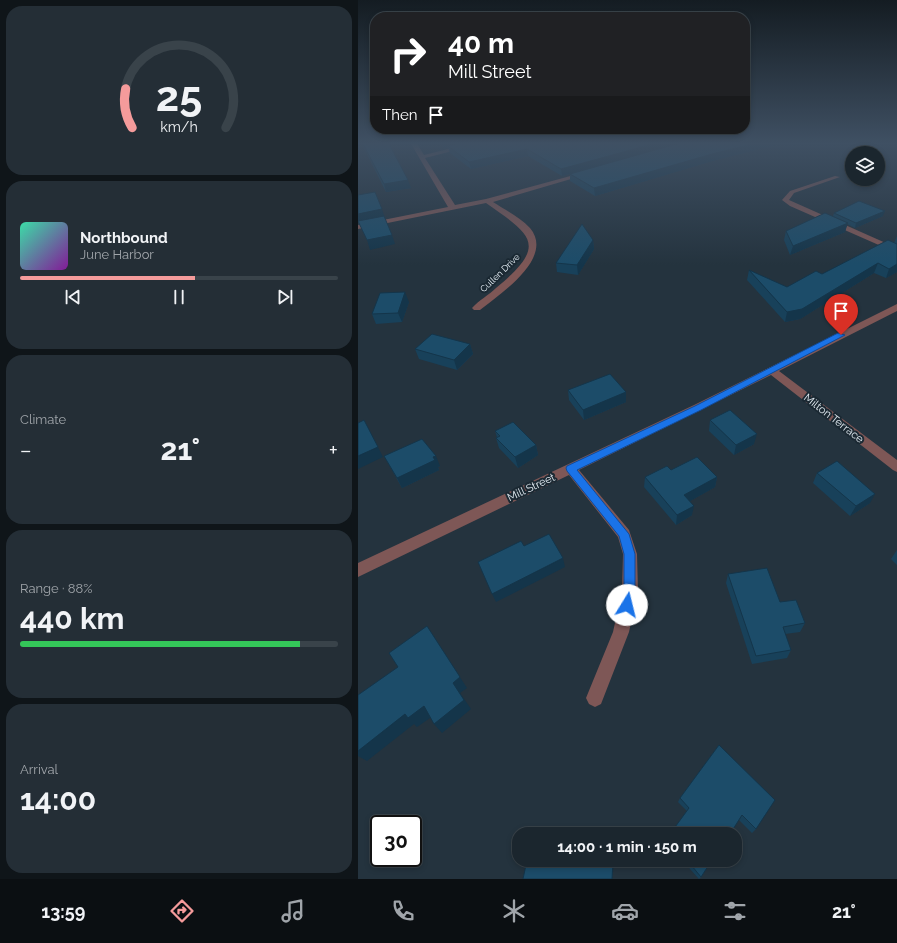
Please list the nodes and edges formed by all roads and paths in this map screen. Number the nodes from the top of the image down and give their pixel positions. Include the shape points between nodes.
1 (437, 183) edge
2 (553, 183) edge
3 (819, 183) edge
4 (487, 201) junction
5 (452, 207) junction
6 (358, 227) edge
7 (897, 251) edge
8 (897, 307) edge
9 (477, 308) dead end
10 (771, 370) junction
11 (897, 467) edge
12 (571, 468) junction
13 (358, 570) edge
14 (595, 698) dead end

1 - 5 street
2 - 4 street
3 - 7 street via 792,192 785,200
4 - 5 street
4 - 9 street, Cullen Drive via 528,230 534,242 533,254 526,265
5 - 6 street
8 - 10 street, Mill Street
10 - 11 street, Milton Terrace
10 - 12 street, Mill Street via 698,408
12 - 13 street, Mill Street
12 - 14 street via 624,534 630,554 630,591 620,632

